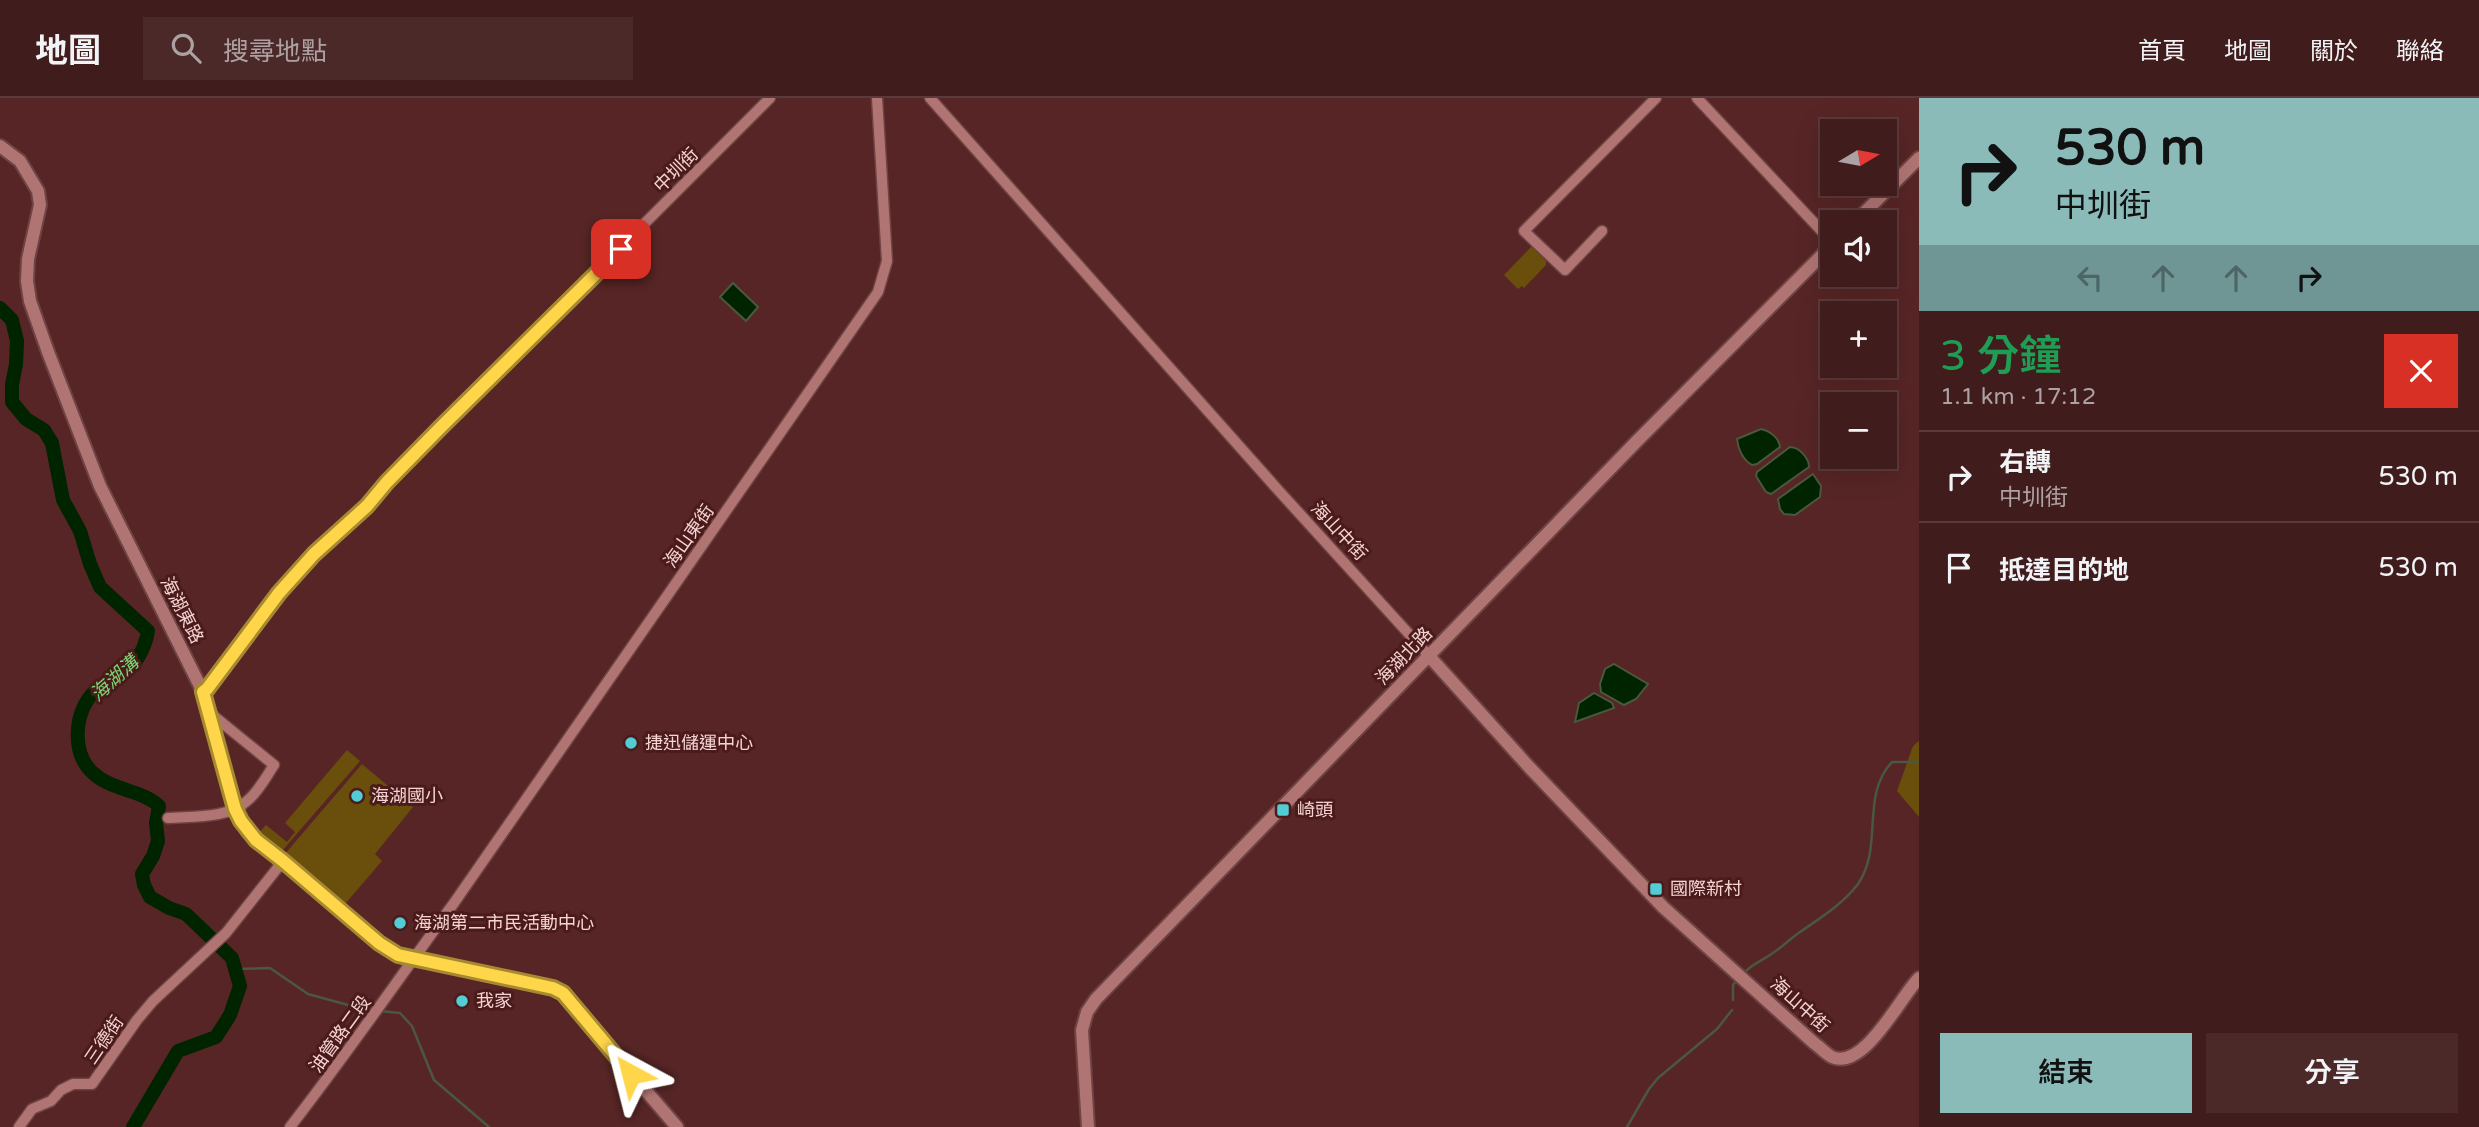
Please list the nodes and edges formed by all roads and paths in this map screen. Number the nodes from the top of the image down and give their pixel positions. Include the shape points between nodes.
1 (770, 98) edge
2 (877, 98) edge
3 (930, 98) edge
4 (1656, 98) edge
5 (1697, 98) edge
6 (0, 146) edge
7 (1919, 158) edge
8 (1867, 210) edge
9 (1820, 230) edge
10 (1602, 232) dead end
11 (1820, 255) edge
12 (1429, 656) junction
13 (203, 692) junction
14 (210, 713) junction
15 (235, 809) junction
16 (168, 818) dead end
17 (283, 861) junction
18 (413, 959) junction
19 (1919, 978) edge
20 (19, 1127) edge
21 (290, 1127) edge
22 (677, 1127) edge
23 (1088, 1127) edge

1 - 13 street, 中圳街 via 431,436 367,506 314,554
2 - 18 street, 海山東街 via 887,261 878,292
3 - 12 street, 海山中街
4 - 10 street via 1524,230 1565,270
5 - 9 street
6 - 13 street, 海湖東路 via 20,161 38,191 40,205 27,281 48,352 100,486
7 - 8 street
11 - 12 street, 海湖北路
12 - 19 street, 海山中街 via 1664,907 1833,1058 1846,1058 1871,1042
12 - 23 street, 海湖北路 via 1097,999 1082,1030
13 - 14 street, 海湖東路
14 - 15 street, 海湖東路
14 - 15 street via 274,765 247,801
15 - 16 street
15 - 17 street, 海湖東路 via 256,840
17 - 18 street, 海湖東路 via 387,950
17 - 20 street, 三德街 via 226,933 153,1001 92,1084 73,1084 61,1090 51,1101 32,1109
18 - 21 street, 油管路二段
18 - 22 street, 海湖東路 via 563,993

